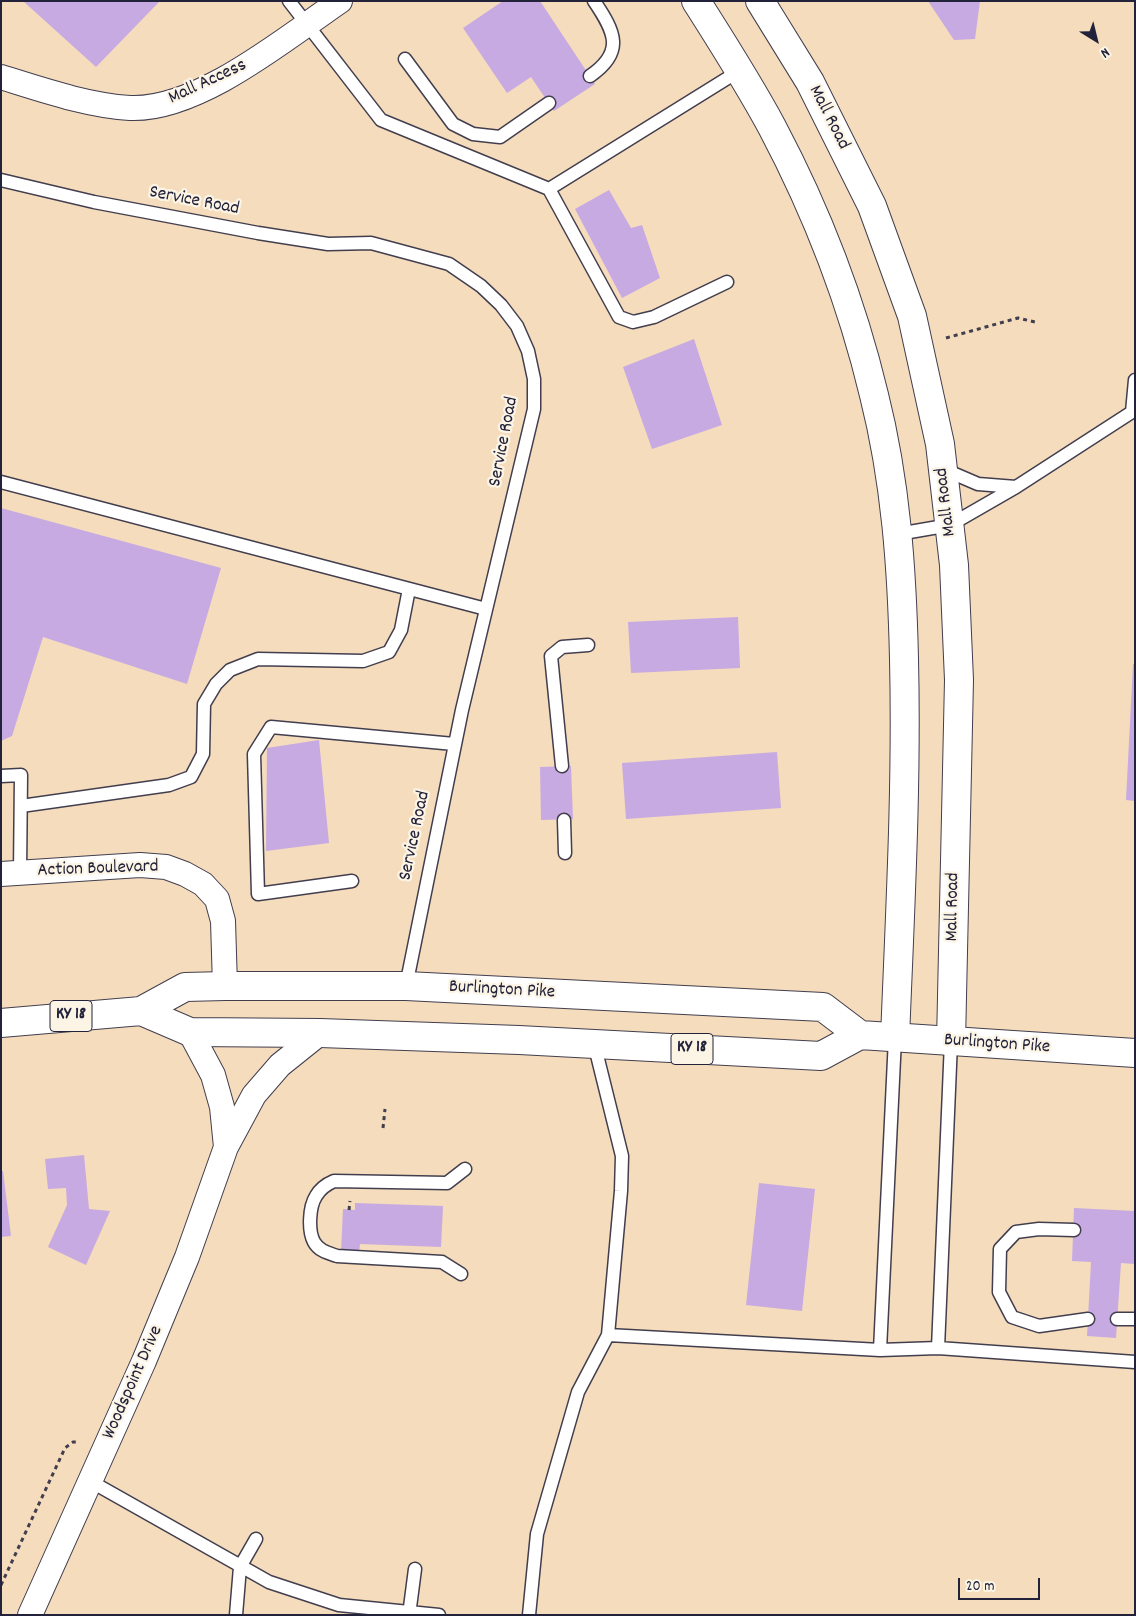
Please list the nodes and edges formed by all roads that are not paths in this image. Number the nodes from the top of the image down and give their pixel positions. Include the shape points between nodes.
1 (289, 1) edge
2 (340, 1) edge
3 (594, 1) edge
4 (696, 1) edge
5 (760, 1) edge
6 (306, 24) junction
7 (406, 59) dead end
8 (739, 71) junction
9 (590, 76) dead end
10 (1, 77) edge
11 (549, 103) dead end
12 (1, 180) edge
13 (549, 189) junction
14 (727, 282) dead end
15 (1135, 380) edge
16 (943, 469) junction
17 (1, 482) edge
18 (1016, 487) junction
19 (950, 525) junction
20 (898, 534) junction
21 (408, 589) junction
22 (486, 609) junction
23 (588, 645) dead end
24 (454, 744) junction
25 (562, 766) dead end
26 (1, 776) edge
27 (21, 806) junction
28 (564, 820) dead end
29 (565, 852) dead end
30 (11, 873) edge
31 (352, 881) dead end
32 (225, 986) junction
33 (406, 986) junction
34 (141, 1011) junction
35 (1, 1023) edge
36 (190, 1032) junction
37 (320, 1033) junction
38 (860, 1035) junction
39 (895, 1038) junction
40 (951, 1042) junction
41 (594, 1044) junction
42 (1135, 1053) edge
43 (226, 1147) junction
44 (464, 1169) dead end
45 (1074, 1230) dead end
46 (461, 1274) dead end
47 (1088, 1319) dead end
48 (1117, 1319) dead end
49 (1135, 1319) edge
50 (608, 1335) junction
51 (938, 1348) junction
52 (880, 1350) junction
53 (1135, 1362) edge
54 (90, 1481) junction
55 (256, 1539) dead end
56 (240, 1567) junction
57 (415, 1569) dead end
58 (409, 1613) edge
59 (30, 1615) edge
60 (236, 1615) edge
61 (439, 1615) edge
62 (529, 1615) edge

1 - 6 lane
2 - 6 street, Mall Access
3 - 9 lane via 610,25 613,50 604,67
4 - 8 main road
5 - 16 main road, Mall Road via 810,82 872,206 912,316
6 - 10 street, Mall Access via 250,64 190,95 150,107 130,108 82,101
6 - 13 lane via 381,120
7 - 11 lane via 453,124 473,134 500,137
8 - 13 lane
8 - 20 main road via 772,127 815,220 846,300 875,396
12 - 22 lane, Service Road via 94,202 258,233 328,244 371,243 449,264 481,286 517,326 528,351 534,379 534,409
13 - 14 lane via 619,317 633,322 654,317
15 - 18 lane via 1132,412
16 - 18 lane via 978,484
16 - 19 main road, Mall Road
17 - 21 lane
18 - 19 lane
19 - 20 lane
19 - 40 main road, Mall Road via 959,680
20 - 39 main road via 906,741
21 - 22 lane
21 - 27 lane via 402,630 389,652 363,661 258,659 230,670 216,684 204,704 203,754 191,777 169,785
22 - 24 lane, Service Road
23 - 25 lane via 562,647 551,656
24 - 31 lane via 271,727 254,754 258,894
24 - 33 lane, Service Road
26 - 27 lane via 21,774
27 - 30 lane
28 - 29 lane
30 - 32 street, Action Boulevard via 140,865 166,867 185,874 203,884 217,899 223,921
32 - 33 main road, Burlington Pike / KY 18
32 - 34 main road, Burlington Pike / KY 18 via 185,987
33 - 38 main road, Burlington Pike / KY 18 via 823,1007
34 - 35 main road, Burlington Pike / KY 18
34 - 36 main road, Burlington Pike / KY 18
36 - 37 main road, Burlington Pike / KY 18
36 - 43 street, Woodspoint Drive via 213,1075 222,1107
37 - 41 main road, Burlington Pike / KY 18
37 - 43 street, Woodspoint Drive via 280,1065 254,1095
38 - 39 main road, Burlington Pike
38 - 41 main road, Burlington Pike / KY 18 via 821,1056
39 - 40 main road, Burlington Pike
39 - 52 lane
40 - 42 main road, Burlington Pike
40 - 51 lane
41 - 50 lane via 622,1156
43 - 54 street, Woodspoint Drive via 187,1258
44 - 46 lane via 447,1183 334,1181 315,1196 310,1226 314,1242 324,1252 337,1256 442,1262
45 - 47 lane via 1016,1232 1000,1249 999,1292 1012,1317 1039,1326
48 - 49 lane
50 - 52 lane
50 - 62 lane via 578,1392 537,1534
51 - 52 lane
51 - 53 lane
54 - 56 lane
54 - 59 street, Woodspoint Drive
55 - 56 lane
56 - 58 lane via 269,1582 339,1605
56 - 60 lane
57 - 58 lane
58 - 61 lane

